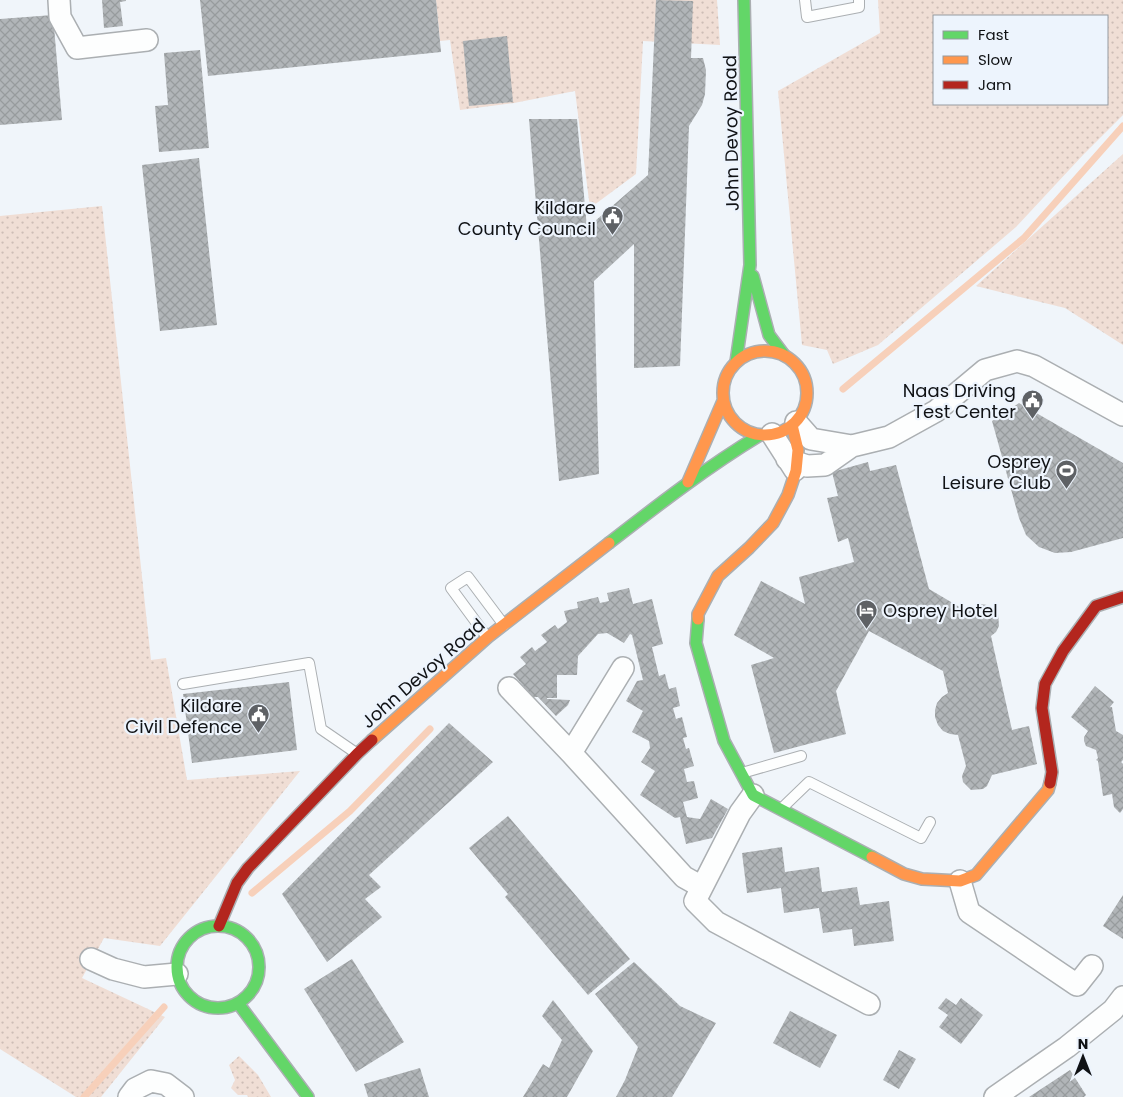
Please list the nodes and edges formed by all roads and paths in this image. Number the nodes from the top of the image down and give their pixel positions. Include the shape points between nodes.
1 (59, 0) edge
2 (744, 0) edge
3 (805, 0) edge
4 (859, 0) edge
5 (147, 40) dead end
6 (750, 265) junction
7 (784, 355) junction
8 (736, 362) junction
9 (723, 401) junction
10 (1123, 415) edge
11 (794, 423) junction
12 (766, 435) junction
13 (852, 446) junction
14 (793, 464) junction
15 (688, 482) junction
16 (1123, 597) edge
17 (504, 626) junction
18 (488, 637) junction
19 (623, 668) dead end
20 (183, 684) dead end
21 (508, 688) dead end
22 (571, 753) junction
23 (357, 754) junction
24 (801, 756) dead end
25 (741, 773) junction
26 (753, 795) junction
27 (781, 810) junction
28 (930, 822) dead end
29 (960, 881) junction
30 (702, 887) junction
31 (219, 926) junction
32 (91, 959) dead end
33 (1092, 966) dead end
34 (177, 974) junction
35 (1123, 997) edge
36 (238, 1003) junction
37 (870, 1004) dead end
38 (129, 1097) edge
39 (183, 1097) edge
40 (308, 1097) edge
41 (995, 1097) edge

1 - 5 street via 60,17 77,48
2 - 6 street, John Devoy Road
3 - 4 lane via 807,17 859,7
6 - 7 street, John Devoy Road via 770,335
6 - 8 street, John Devoy Road
7 - 8 street via 759,350
7 - 11 street via 804,376 807,390 806,404
8 - 9 street via 727,373
9 - 12 street via 736,424 747,431
9 - 15 street, John Devoy Road
10 - 13 street via 1034,366 1017,361 985,370 936,411 889,437
11 - 12 street via 782,431
11 - 13 street via 811,439
11 - 14 street via 798,450
12 - 14 street
12 - 15 street, John Devoy Road
13 - 14 street via 825,465
14 - 25 street via 788,495 773,523 718,576 698,614 696,643 724,741
15 - 17 street, John Devoy Road
16 - 29 street via 1096,606 1045,684 1042,708 1052,772 1048,790 976,875
17 - 18 street, John Devoy Road
17 - 18 lane via 468,577 451,588
18 - 23 street, John Devoy Road
19 - 22 street
20 - 23 lane via 308,663 321,729
21 - 22 street
22 - 30 street via 684,877
23 - 31 street, John Devoy Road via 248,868 237,882
24 - 25 lane
25 - 26 street
26 - 27 street
26 - 30 street via 740,812
27 - 28 lane via 809,782 921,838
27 - 29 street via 904,874 922,879
29 - 33 street via 969,912 1077,985
30 - 37 street via 695,900 716,922
31 - 34 street via 202,930 187,940 180,950
31 - 36 street via 244,935 258,958 256,984
32 - 34 street via 113,969 144,976
34 - 36 street via 185,992 200,1004 226,1008
35 - 41 street via 1113,1010 1067,1047
36 - 40 street
38 - 39 street via 135,1089 151,1081 166,1084

